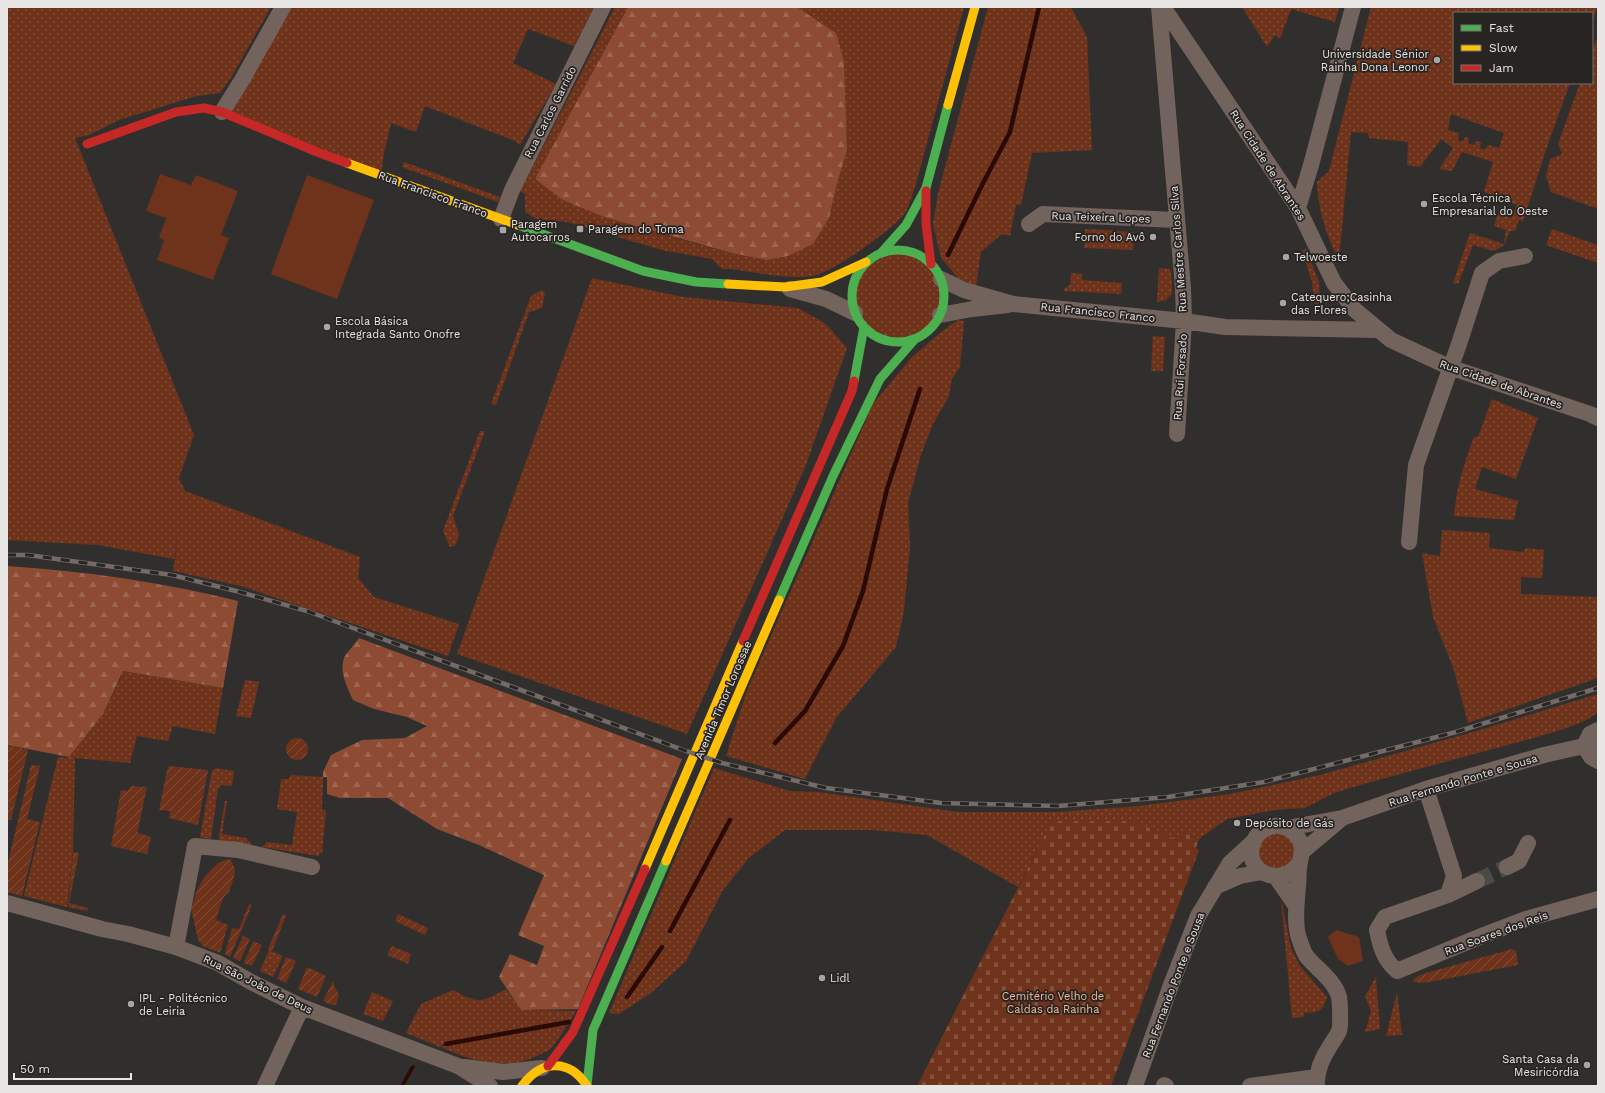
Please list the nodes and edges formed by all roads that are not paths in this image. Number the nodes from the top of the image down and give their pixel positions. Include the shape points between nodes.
1 (283, 7) edge
2 (603, 7) edge
3 (974, 7) edge
4 (1159, 7) edge
5 (1163, 7) edge
6 (1353, 7) edge
7 (222, 112) junction
8 (87, 144) dead end
9 (926, 188) junction
10 (1298, 208) junction
11 (501, 219) junction
12 (1176, 220) junction
13 (1028, 224) dead end
14 (881, 253) junction
15 (1525, 256) dead end
16 (866, 262) junction
17 (931, 264) junction
18 (941, 279) junction
19 (785, 287) junction
20 (1013, 304) junction
21 (854, 313) junction
22 (940, 315) junction
23 (1184, 320) junction
24 (864, 328) junction
25 (1378, 330) junction
26 (915, 339) junction
27 (1450, 368) junction
28 (1595, 415) edge
29 (1177, 434) dead end
30 (1409, 542) dead end
31 (1598, 730) edge
32 (1591, 746) edge
33 (1598, 761) edge
34 (1426, 789) junction
35 (1342, 818) junction
36 (1287, 828) junction
37 (1254, 841) junction
38 (1528, 843) dead end
39 (1301, 857) junction
40 (312, 867) dead end
41 (1508, 867) tunnel mouth
42 (1269, 874) junction
43 (1477, 881) tunnel mouth
44 (1215, 886) junction
45 (1448, 895) junction
46 (1598, 899) edge
47 (7, 903) edge
48 (1296, 906) junction
49 (176, 947) junction
50 (302, 1007) junction
51 (458, 1066) junction
52 (545, 1067) junction
53 (1317, 1082) edge
54 (587, 1085) edge
55 (265, 1086) edge
56 (490, 1086) edge
57 (522, 1086) edge
58 (1135, 1086) edge
59 (1250, 1086) edge

1 - 7 street
2 - 11 street, Rua Carlos Garrido via 512,190
3 - 9 main road
4 - 12 street, Rua Mestre Carlos Silva
5 - 10 street, Rua Cidade de Abrantes
6 - 10 street
7 - 8 main road, Rua Francisco Franco via 204,108 176,112
7 - 11 main road, Rua Francisco Franco via 317,152
9 - 14 main road via 906,225
9 - 17 main road via 926,224
10 - 25 street, Rua Cidade de Abrantes via 1334,283 1355,310
11 - 19 main road, Rua Francisco Franco via 643,271 696,282
12 - 13 street, Rua Teixeira Lopes via 1044,214
12 - 23 street, Rua Mestre Carlos Silva
14 - 16 main road
14 - 17 main road via 890,250 908,251
15 - 27 street via 1499,261 1482,274
16 - 19 main road, Rua Francisco Franco via 822,282
16 - 21 main road via 852,286
17 - 18 main road
18 - 20 street via 964,290
18 - 22 main road via 944,297
19 - 21 street via 826,299
20 - 22 street
20 - 23 street, Rua Francisco Franco
21 - 24 main road
22 - 26 main road via 930,330
23 - 25 street, Rua Mestre Carlos Silva via 1225,327
23 - 29 street, Rua Rui Forsado
24 - 26 main road via 882,340 897,342
24 - 52 main road, Avenida Timor Lorossae via 852,391 573,1032
25 - 27 street, Rua Cidade de Abrantes via 1390,340
26 - 54 main road, Avenida Timor Lorossae via 880,379 832,476 593,1030
27 - 28 street, Rua Cidade de Abrantes
27 - 30 street via 1416,465
31 - 32 street via 1590,734
32 - 33 street via 1591,757
32 - 34 street, Rua Fernando Ponte e Sousa via 1544,755
34 - 35 street, Rua Fernando Ponte e Sousa
34 - 45 street via 1454,876
35 - 36 street
35 - 39 street
36 - 37 street via 1272,826 1264,829
36 - 39 street via 1298,838
37 - 42 street via 1254,861
37 - 44 street, Rua Fernando Ponte e Sousa via 1230,863
38 - 41 street via 1519,861
39 - 42 street via 1296,868 1290,873
39 - 48 street
40 - 49 street via 238,850 195,846
42 - 44 street via 1240,876
42 - 48 street
43 - 45 street
44 - 58 street, Rua Fernando Ponte e Sousa via 1198,916
45 - 46 street, Rua Soares dos Reis via 1385,917 1377,930 1381,948 1389,965 1397,971 1526,919
47 - 49 street, Rua São João de Deus
48 - 53 street via 1298,934 1306,956 1328,979 1339,997 1340,1030 1326,1053
49 - 50 street, Rua São João de Deus via 218,963
50 - 51 street, Rua São João de Deus
50 - 55 street
51 - 52 street via 503,1072
51 - 56 street
52 - 54 main road via 556,1065 570,1068
52 - 57 main road, Avenida Timor Lorossae via 529,1075
53 - 59 street

